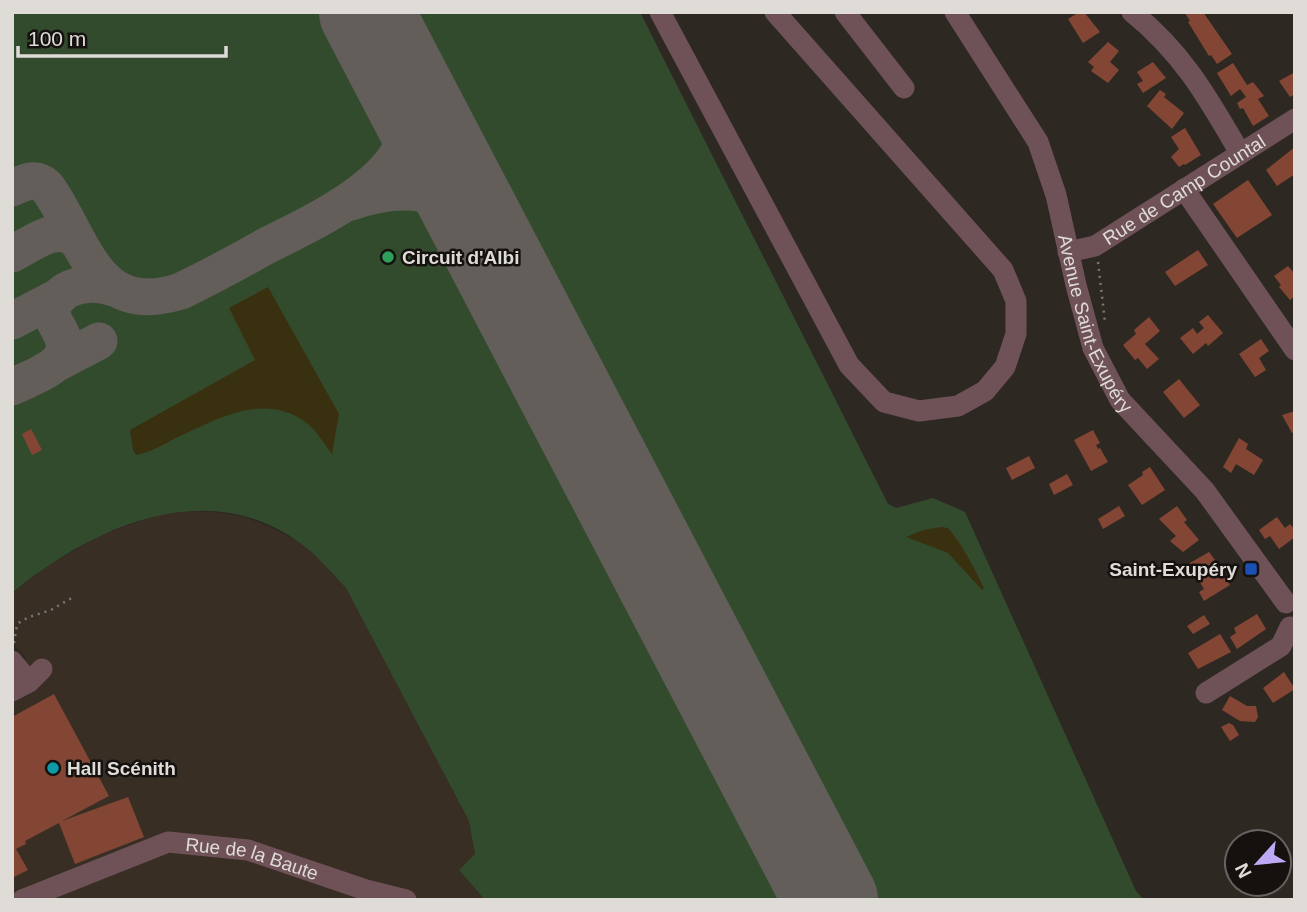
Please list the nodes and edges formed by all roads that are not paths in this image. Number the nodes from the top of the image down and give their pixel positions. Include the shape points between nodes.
1 (660, 12) edge
2 (775, 12) edge
3 (845, 12) edge
4 (955, 12) edge
5 (1132, 12) edge
6 (904, 88) dead end
7 (1295, 119) edge
8 (1240, 153) junction
9 (1184, 189) junction
10 (1068, 251) junction
11 (1295, 350) edge
12 (1290, 602) edge
13 (1292, 627) edge
14 (12, 661) edge
15 (28, 680) edge
16 (1206, 693) dead end
17 (22, 900) edge
18 (406, 900) edge

1 - 2 street via 849,365 884,402 919,411 958,406 985,391 1005,366 1016,334 1016,301 1003,270
3 - 6 street
4 - 10 street, Avenue Saint-Exupéry via 1038,142
5 - 8 street via 1157,32 1194,77
7 - 8 street, Rue de Camp Countal
8 - 9 street, Rue de Camp Countal
9 - 10 street, Rue de Camp Countal via 1095,246
9 - 11 street
10 - 12 street, Avenue Saint-Exupéry via 1093,348 1120,400 1205,491
12 - 13 street via 1282,616
13 - 16 street via 1281,646
14 - 15 street
17 - 18 street, Rue de la Baute via 168,842 248,850

